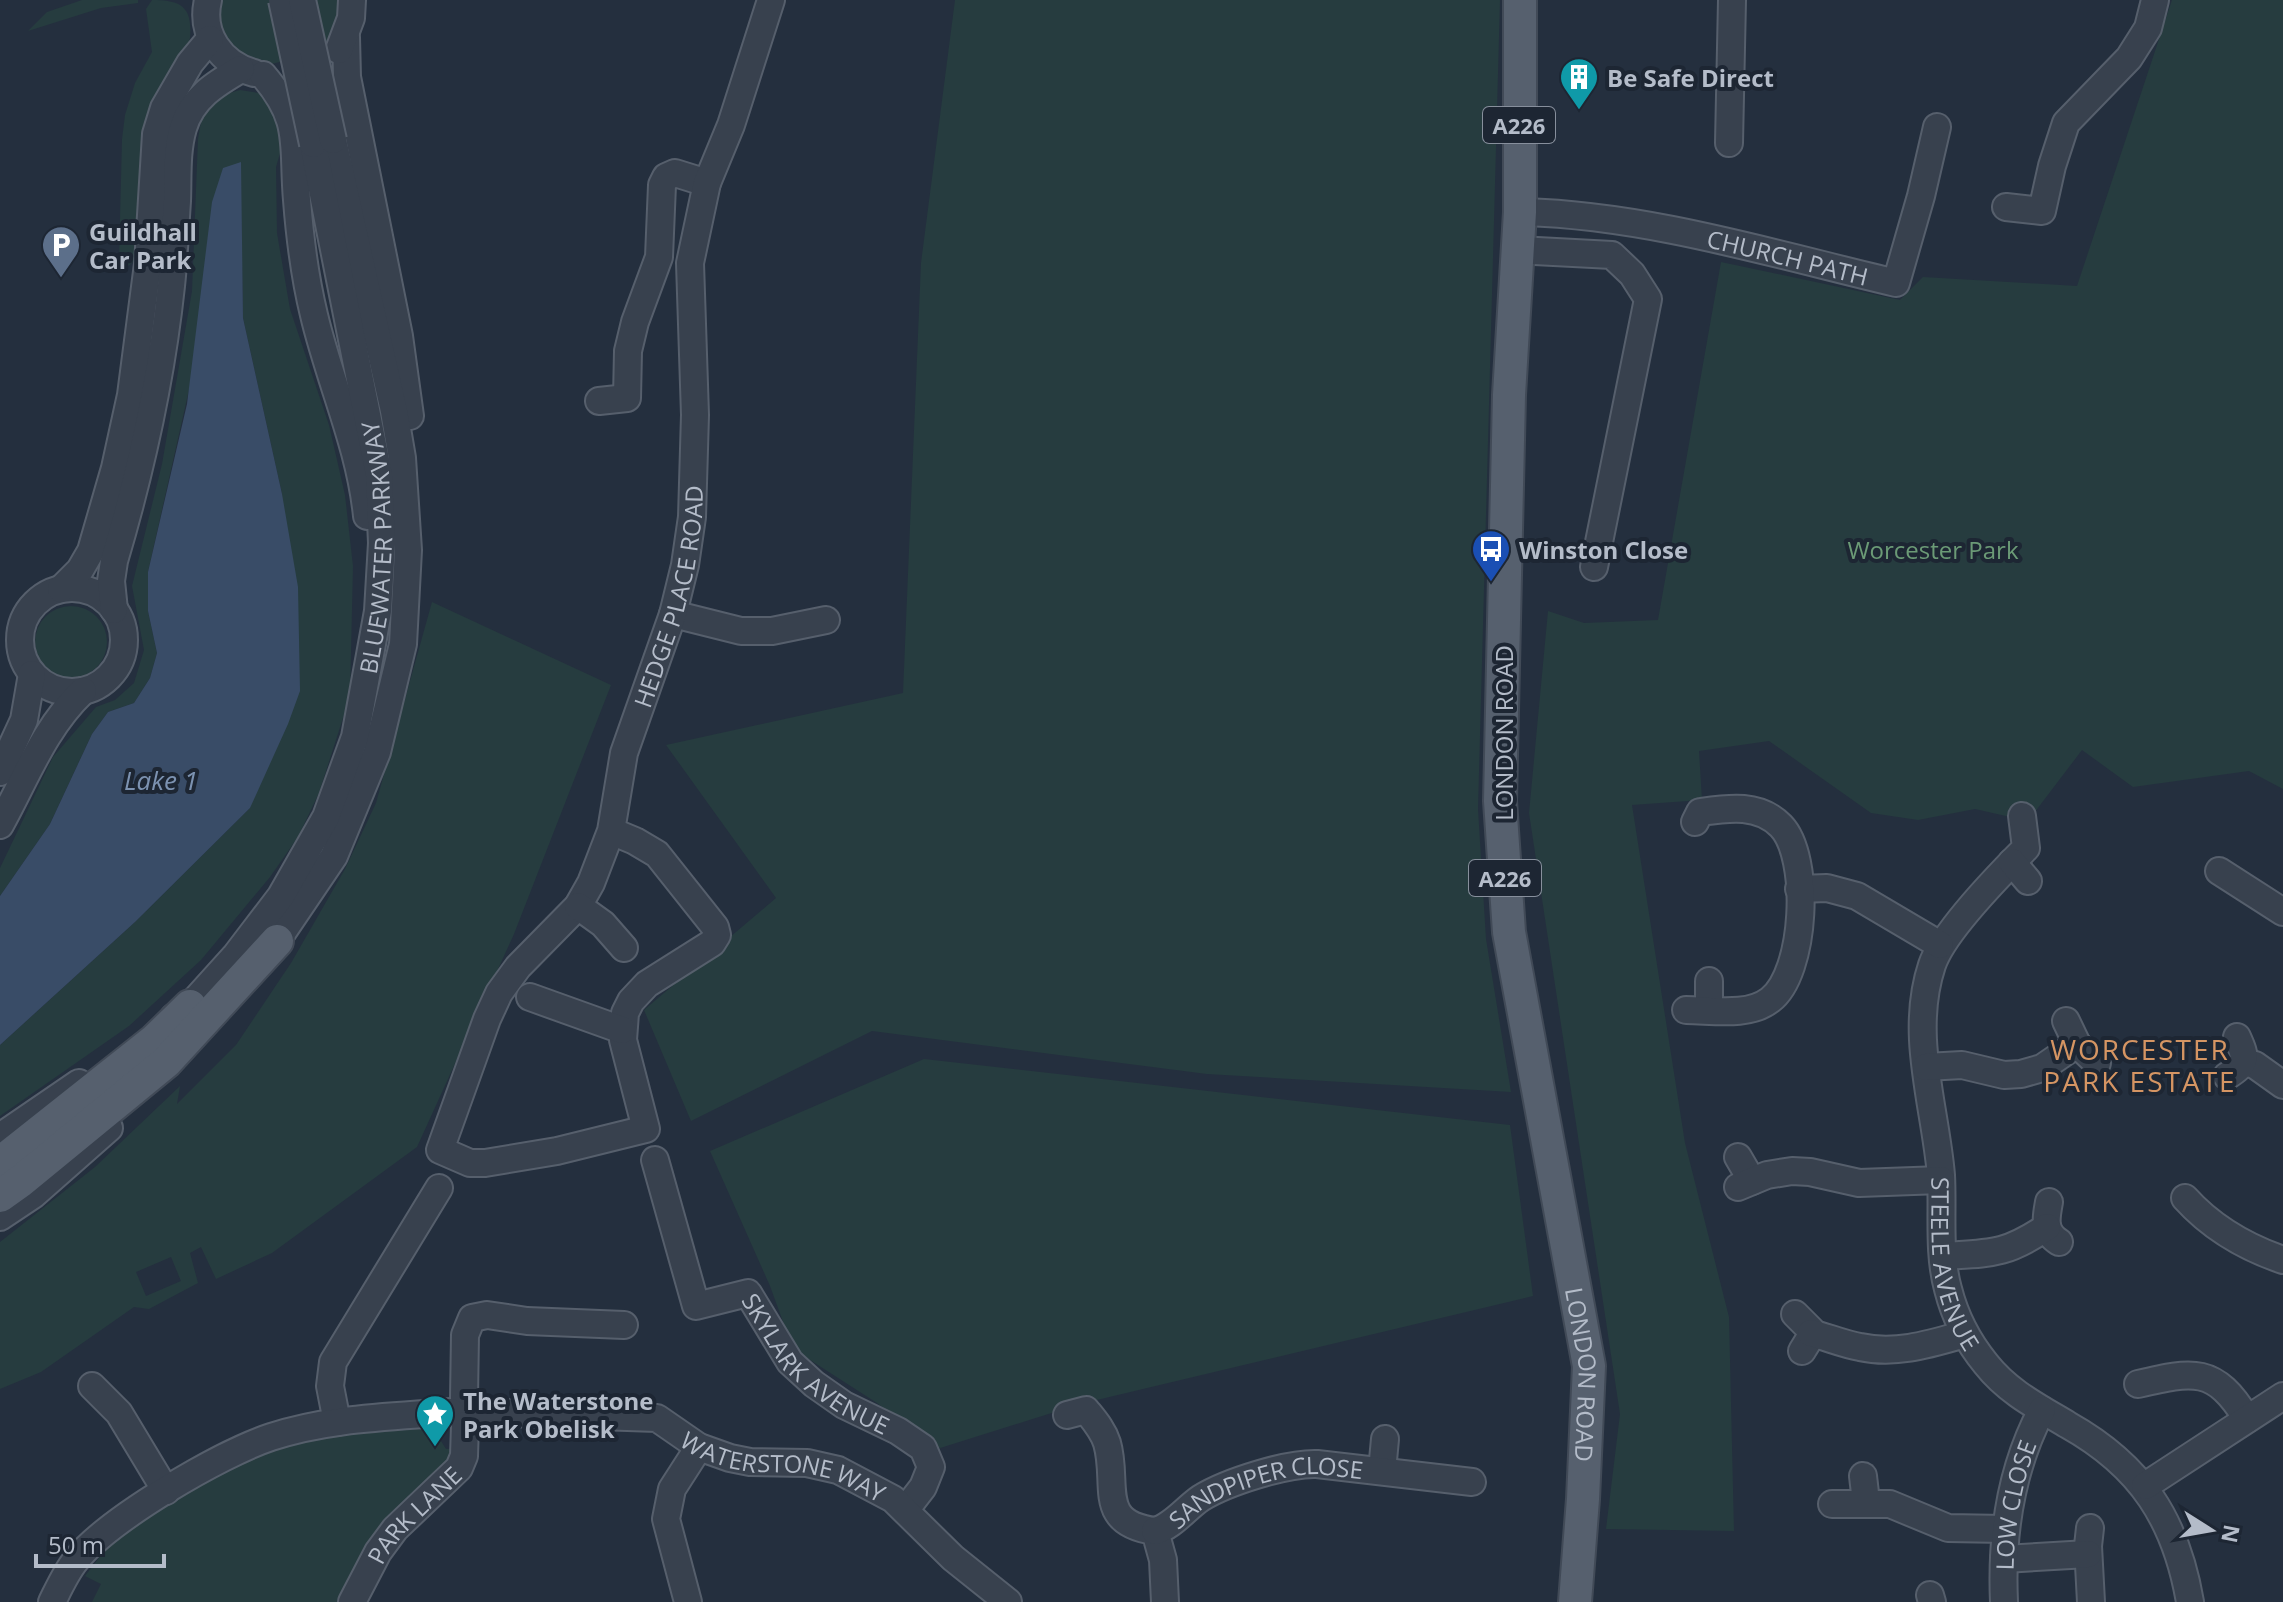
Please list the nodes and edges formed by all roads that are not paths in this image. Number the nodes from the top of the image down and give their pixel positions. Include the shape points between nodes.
1 (208, 0) edge
2 (282, 0) edge
3 (302, 0) edge
4 (352, 0) edge
5 (771, 0) edge
6 (1520, 0) edge
7 (1732, 0) edge
8 (2155, 0) edge
9 (346, 37) junction
10 (210, 39) junction
11 (252, 72) junction
12 (1937, 127) dead end
13 (323, 142) junction
14 (1729, 143) dead end
15 (707, 183) junction
16 (2006, 207) dead end
17 (1520, 212) junction
18 (1517, 250) junction
19 (599, 401) dead end
20 (1594, 567) dead end
21 (61, 589) junction
22 (114, 610) junction
23 (378, 611) junction
24 (673, 614) junction
25 (826, 620) dead end
26 (403, 644) junction
27 (32, 674) junction
28 (83, 691) junction
29 (0, 772) edge
30 (2022, 816) dead end
31 (1695, 822) dead end
32 (0, 825) edge
33 (611, 831) junction
34 (2219, 871) dead end
35 (1799, 889) junction
36 (578, 906) junction
37 (2283, 912) edge
38 (277, 941) junction
39 (1940, 945) junction
40 (624, 948) dead end
41 (1709, 981) dead end
42 (530, 997) dead end
43 (190, 1006) junction
44 (622, 1030) junction
45 (2236, 1058) dead end
46 (2097, 1063) dead end
47 (1926, 1067) junction
48 (2283, 1085) edge
49 (0, 1137) edge
50 (1738, 1157) dead end
51 (655, 1160) dead end
52 (0, 1163) edge
53 (1941, 1180) junction
54 (439, 1188) dead end
55 (0, 1196) edge
56 (0, 1217) edge
57 (2191, 1217) dead end
58 (2052, 1223) dead end
59 (1943, 1256) junction
60 (2283, 1260) edge
61 (624, 1325) dead end
62 (1803, 1333) dead end
63 (1965, 1334) junction
64 (2138, 1384) dead end
65 (92, 1386) dead end
66 (2283, 1396) edge
67 (2042, 1410) junction
68 (465, 1412) junction
69 (1067, 1415) dead end
70 (2247, 1419) junction
71 (337, 1422) junction
72 (1385, 1439) dead end
73 (699, 1447) junction
74 (1382, 1471) junction
75 (1863, 1476) dead end
76 (1472, 1482) dead end
77 (2145, 1486) junction
78 (166, 1491) junction
79 (1866, 1502) junction
80 (1832, 1504) dead end
81 (906, 1509) junction
82 (2005, 1529) junction
83 (1155, 1531) junction
84 (2004, 1559) junction
85 (52, 1602) edge
86 (352, 1602) edge
87 (688, 1602) edge
88 (1008, 1602) edge
89 (1165, 1602) edge
90 (1575, 1602) edge
91 (2004, 1602) edge
92 (2091, 1602) edge
93 (2190, 1602) edge

1 - 10 street
2 - 13 street, BLUEWATER PARKWAY, bridge
3 - 13 street, BLUEWATER PARKWAY, bridge
4 - 9 street
5 - 15 street, HEDGE PLACE ROAD
6 - 17 main road, LONDON ROAD / A226
7 - 14 street
8 - 16 street via 2148,28 2129,58 2066,123 2042,211
9 - 11 street via 339,50 320,63 283,75
9 - 26 street via 347,77 399,336 413,443 416,521
10 - 11 street
10 - 21 street via 164,108 156,134 148,264 131,395 91,551
11 - 22 street via 214,84 196,102 183,127 164,348 114,561
11 - 23 street via 287,107 293,127 305,271 366,502
12 - 17 street, CHURCH PATH via 1896,283 1627,222
13 - 23 street, BLUEWATER PARKWAY via 378,466
13 - 26 street, BLUEWATER PARKWAY via 391,397 402,458 408,550
15 - 19 street via 675,173 662,185 659,257 628,351 627,398
15 - 24 street, HEDGE PLACE ROAD via 690,263 692,517
17 - 18 main road, LONDON ROAD / A226
18 - 20 street via 1612,255 1648,299
18 - 90 main road, LONDON ROAD / A226 via 1500,801 1509,932 1589,1366
21 - 22 street via 91,592
21 - 27 street via 40,599 21,628 20,646
22 - 28 street via 124,642 120,659 105,679
23 - 43 street, BLUEWATER PARKWAY via 355,737 326,817 281,896
24 - 25 street via 741,631
24 - 33 street, HEDGE PLACE ROAD via 624,753
26 - 38 street, BLUEWATER PARKWAY via 377,752 334,856
27 - 28 street via 55,690
27 - 29 street via 24,720
28 - 32 street via 47,734
30 - 39 street, STEELE AVENUE via 2026,848 2020,872
31 - 35 street via 1700,812 1742,808 1775,820 1792,844
33 - 36 street, HEDGE PLACE ROAD
33 - 44 street via 657,854 717,935 647,984 631,1001
34 - 37 street
35 - 39 street via 1833,889 1857,896
35 - 41 street via 1798,945 1777,993 1754,1007 1698,1010
36 - 40 street
36 - 44 street, HEDGE PLACE ROAD via 499,993 440,1150 470,1163 485,1163 646,1129
38 - 55 main road via 166,1062
38 - 56 street, BLUEWATER PARKWAY via 225,1012 164,1080 33,1195
39 - 47 street, STEELE AVENUE via 1923,1012
42 - 44 street
43 - 49 street, BLUEWATER PARKWAY
43 - 52 main road
45 - 48 street
46 - 47 street via 2071,1033 2047,1065 2021,1074 1962,1065
47 - 53 street, STEELE AVENUE
50 - 53 street via 1745,1184 1792,1171 1859,1183
51 - 81 street, SKYLARK AVENUE via 696,1306 748,1293 790,1362 814,1384 923,1448 931,1467
53 - 59 street, STEELE AVENUE
54 - 71 street via 333,1362 330,1386
57 - 60 street
58 - 59 street via 2001,1252
59 - 63 street, STEELE AVENUE via 1947,1287
61 - 68 street, PARK LANE via 472,1318 465,1335
62 - 63 street via 1883,1350 1921,1347
63 - 67 street, STEELE AVENUE via 1990,1370
64 - 70 street via 2177,1375 2206,1378 2228,1392
65 - 78 street via 119,1413
66 - 70 street
67 - 77 street, STEELE AVENUE via 2113,1455
67 - 82 street, LOW CLOSE via 2021,1459
68 - 71 street, WATERSTONE WAY
68 - 73 street, WATERSTONE WAY via 657,1418
68 - 86 street, PARK LANE via 459,1468 395,1529
69 - 83 street via 1086,1410 1105,1437 1113,1507 1120,1519
70 - 77 street
71 - 78 street, WATERSTONE WAY via 270,1437
72 - 74 street, SANDPIPER CLOSE
73 - 81 street, WATERSTONE WAY via 744,1462 800,1462 838,1470
73 - 87 street via 672,1489 666,1519
74 - 76 street, SANDPIPER CLOSE
74 - 83 street, SANDPIPER CLOSE via 1317,1464 1277,1469 1204,1496
75 - 79 street
77 - 93 street, STEELE AVENUE via 2174,1540
78 - 85 street, WATERSTONE WAY via 95,1540 75,1560
79 - 80 street
79 - 82 street via 1896,1505 1948,1528
81 - 88 street, WATERSTONE WAY
82 - 84 street, LOW CLOSE
83 - 89 street
84 - 91 street, LOW CLOSE
84 - 92 street via 2089,1541

